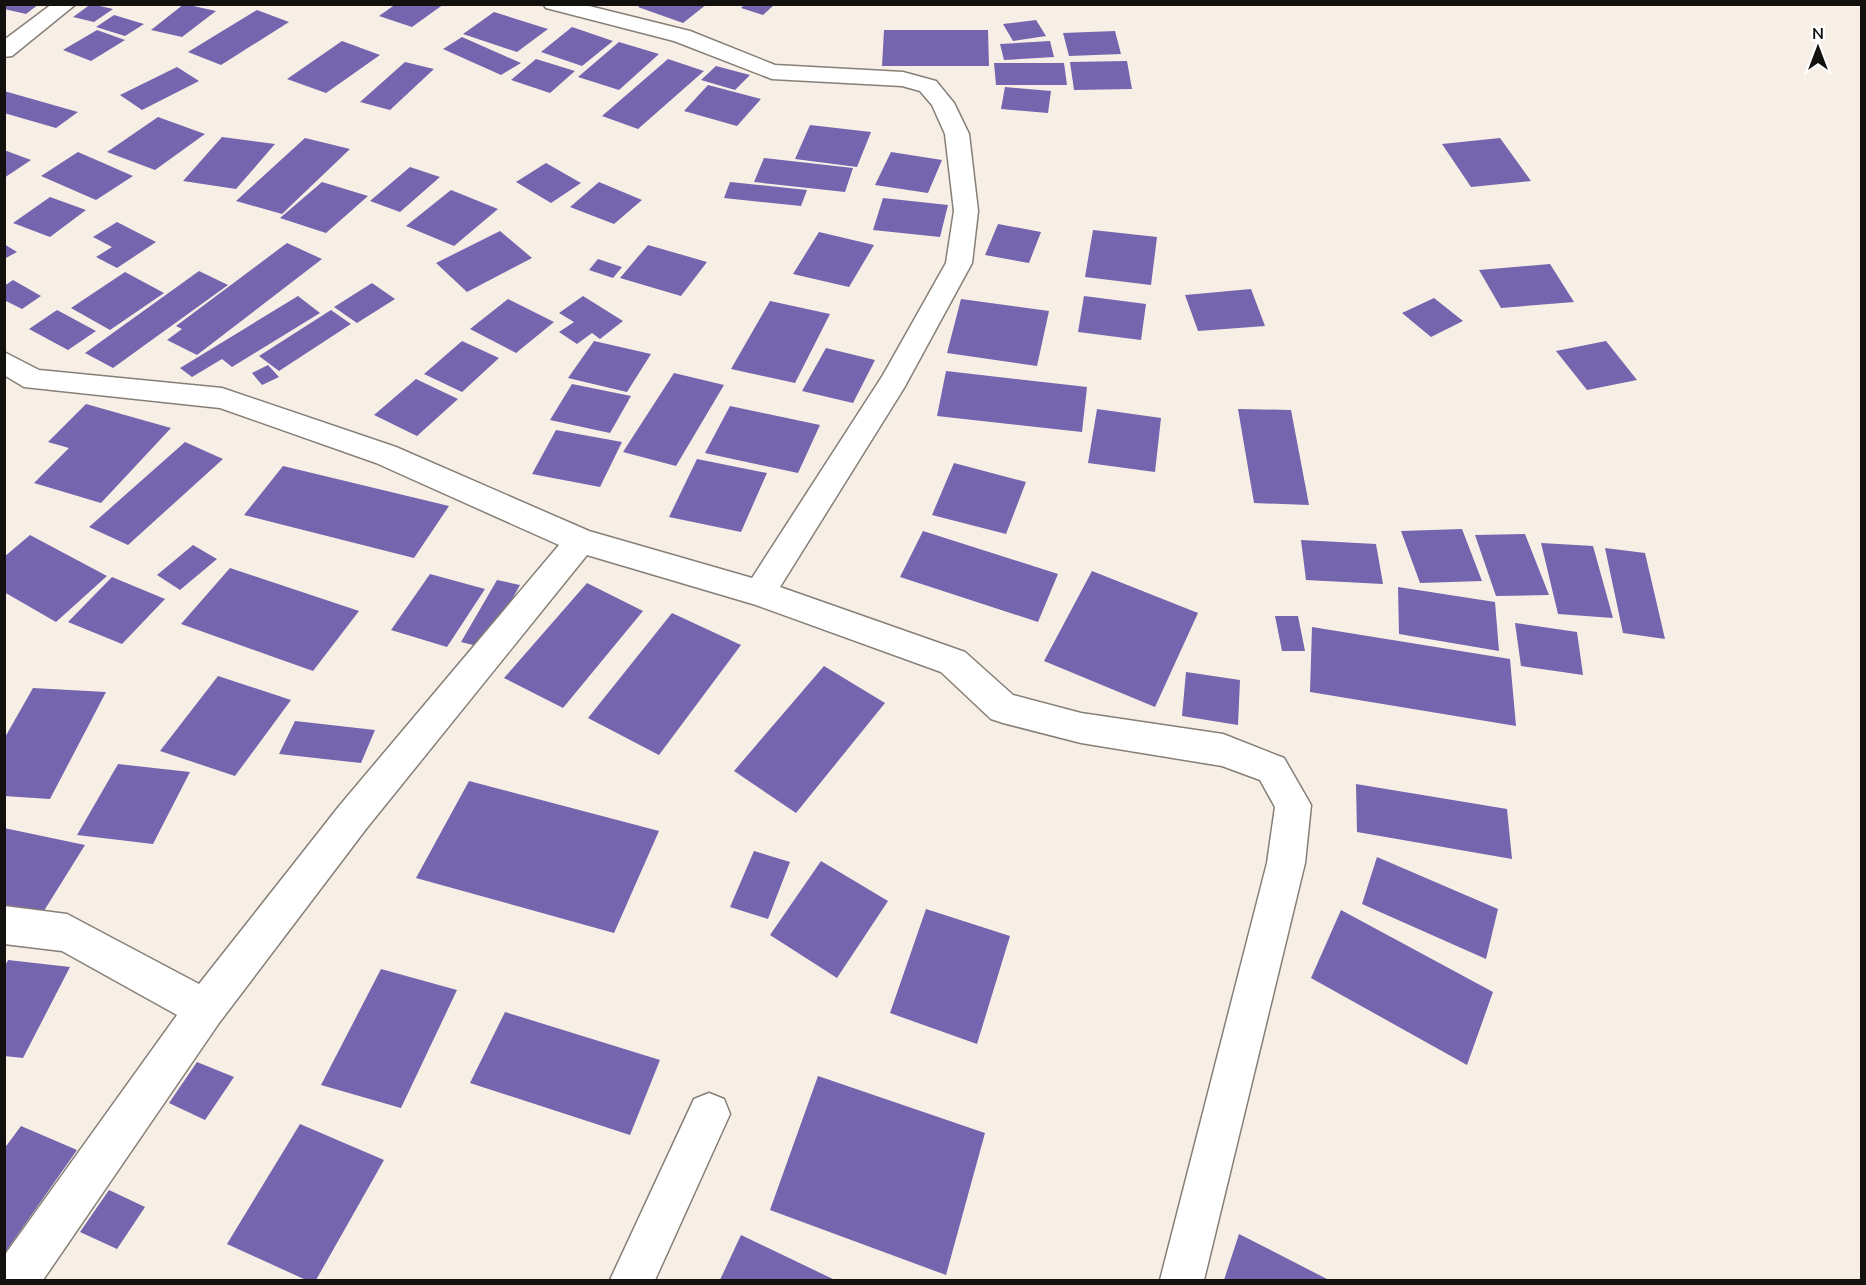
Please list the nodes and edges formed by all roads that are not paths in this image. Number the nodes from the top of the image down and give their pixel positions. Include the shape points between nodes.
1 (66, 4) edge
2 (553, 4) edge
3 (4, 51) edge
4 (4, 362) edge
5 (581, 541) junction
6 (759, 592) junction
7 (4, 926) edge
8 (205, 1009) junction
9 (709, 1114) dead end
10 (12, 1281) edge
11 (632, 1281) edge
12 (1182, 1281) edge

1 - 3 street
2 - 6 street via 682,36 772,72 882,77 928,86 943,103 957,134 966,211 960,263 894,381
4 - 5 street via 34,380 222,398 386,455
5 - 6 street
5 - 8 street via 353,817
6 - 12 street via 952,662 1003,708 1081,728 1222,750 1272,769 1293,805 1286,863
7 - 8 street via 67,933
8 - 10 street
9 - 11 street

